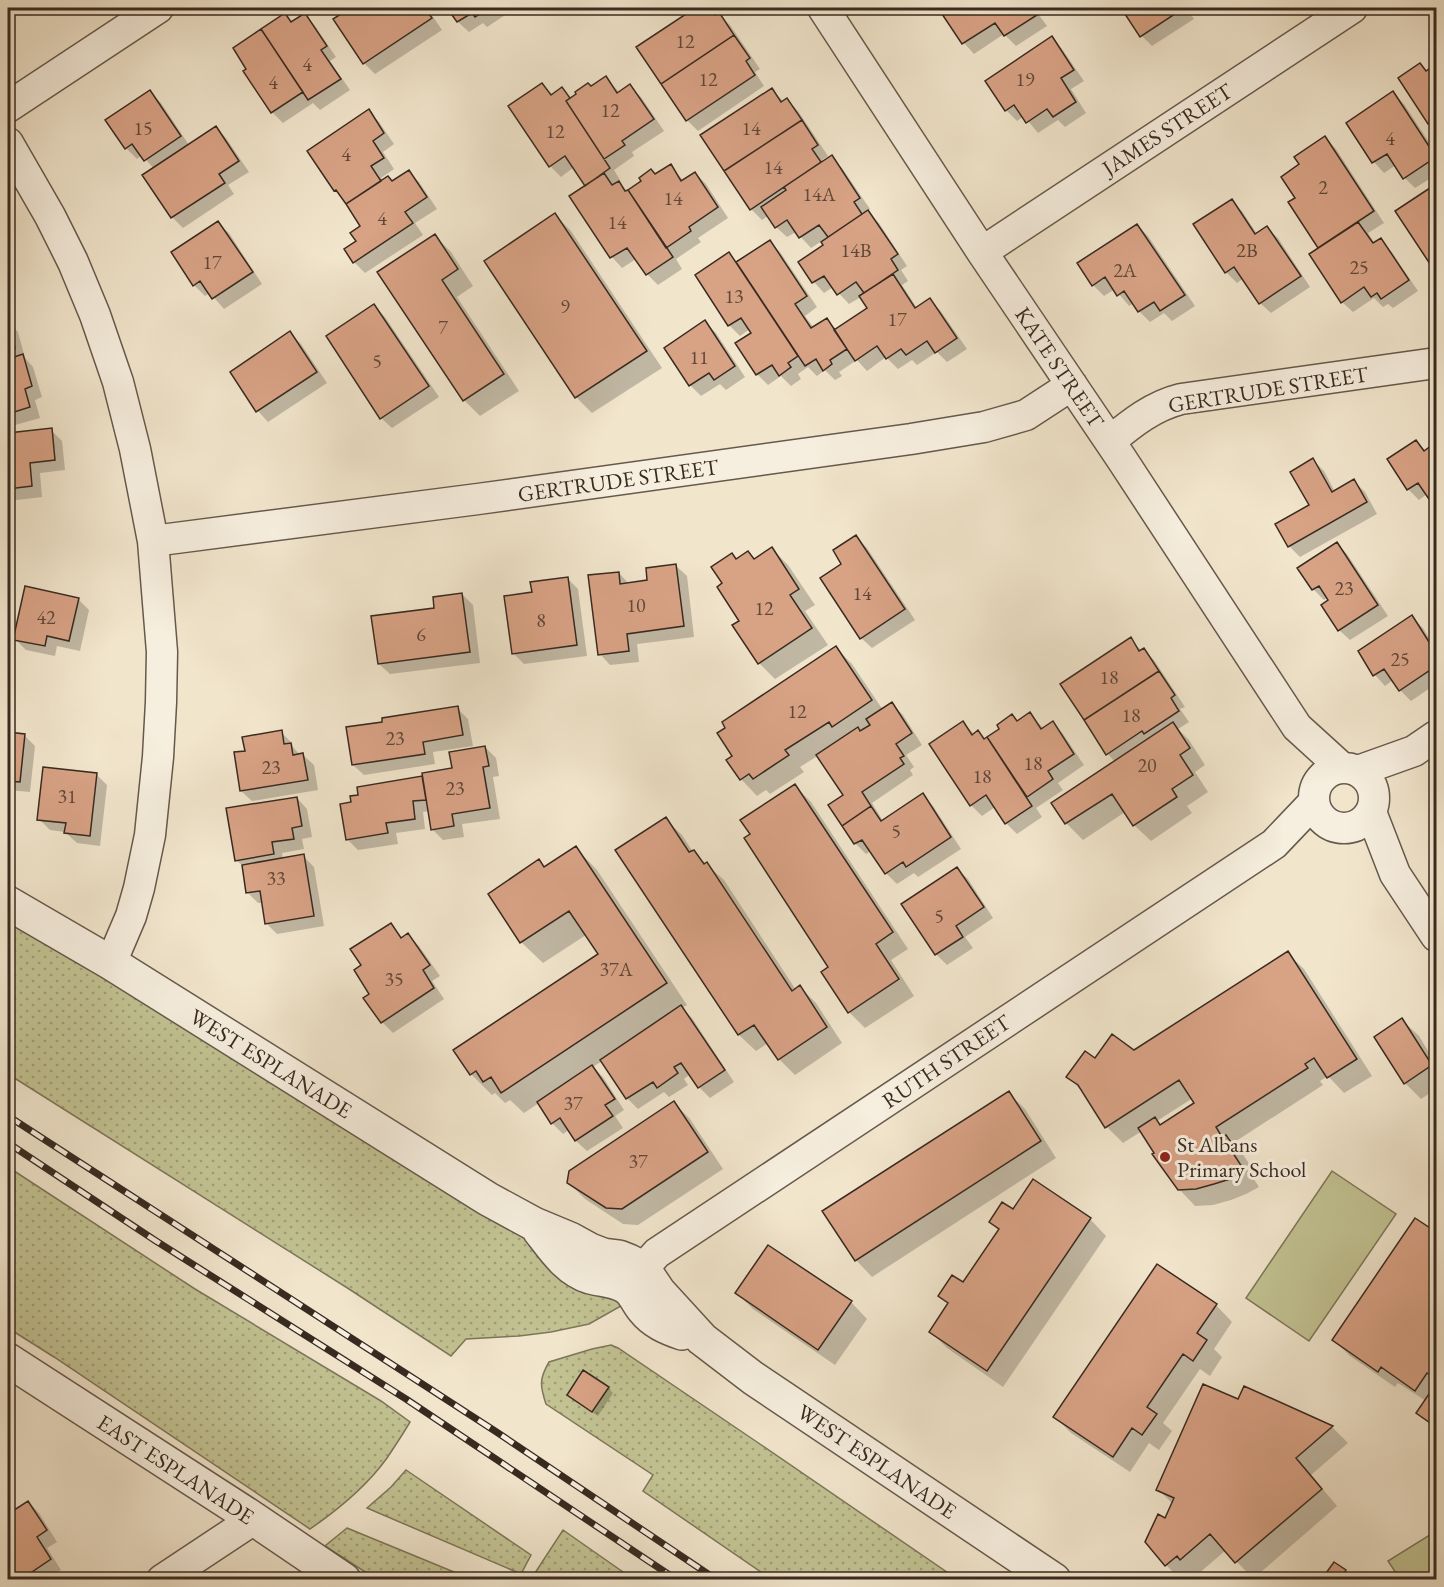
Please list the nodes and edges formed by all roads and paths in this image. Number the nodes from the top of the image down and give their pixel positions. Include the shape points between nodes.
1 (158, 8) edge
2 (823, 8) edge
3 (1352, 8) edge
4 (8, 107) edge
5 (8, 143) edge
6 (982, 252) junction
7 (1437, 363) edge
8 (1072, 385) junction
9 (1110, 441) junction
10 (153, 541) junction
11 (1426, 744) edge
12 (1334, 796) junction
13 (1373, 804) junction
14 (1395, 874) junction
15 (8, 903) edge
16 (1437, 936) edge
17 (111, 963) junction
18 (634, 1278) junction
19 (8, 1360) edge
20 (254, 1519) junction
21 (162, 1580) edge
22 (344, 1580) edge
23 (1054, 1580) edge

1 - 4 street
2 - 6 street, KATE STREET
3 - 6 street, JAMES STREET
5 - 10 street via 50,216 95,315 118,382
6 - 8 street, KATE STREET
7 - 9 street, GERTRUDE STREET via 1181,399 1149,412
8 - 9 street, KATE STREET
8 - 10 street, GERTRUDE STREET via 1026,415 984,427
9 - 12 street, KATE STREET via 1297,727
10 - 17 street via 162,652 158,757 150,835 139,888
11 - 12 street, RUTH STREET
11 - 13 street, RUTH STREET
12 - 13 street, KATE STREET via 1366,777 1372,786
12 - 13 street, RUTH STREET via 1356,826 1365,821
12 - 14 street, KATE STREET
12 - 18 street, RUTH STREET via 1274,844 667,1246
13 - 14 street, KATE STREET
14 - 16 street, KATE STREET
15 - 17 street, WEST ESPLANADE
17 - 18 street, WEST ESPLANADE via 534,1224 575,1269 611,1281
18 - 23 street, WEST ESPLANADE via 635,1297 653,1320 702,1339 753,1378
19 - 20 street, EAST ESPLANADE
20 - 21 street
20 - 22 street, EAST ESPLANADE

